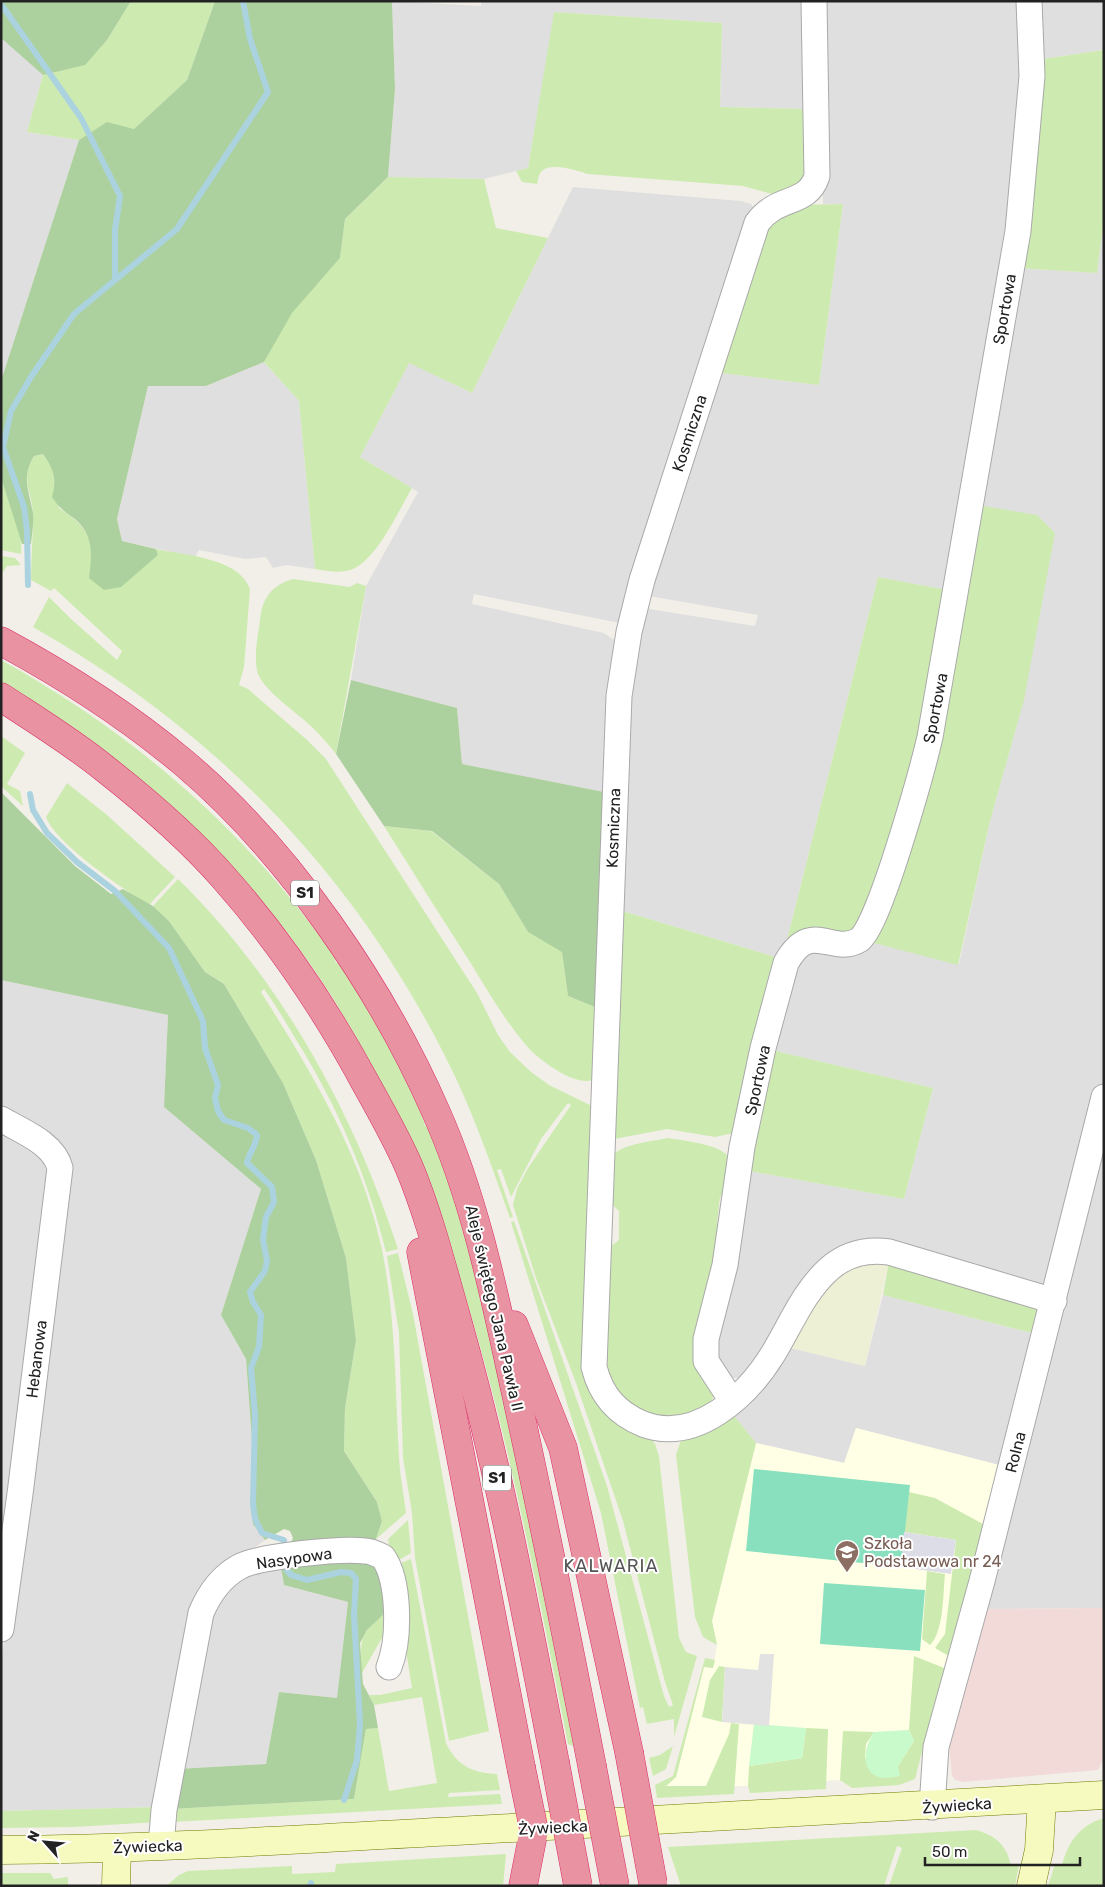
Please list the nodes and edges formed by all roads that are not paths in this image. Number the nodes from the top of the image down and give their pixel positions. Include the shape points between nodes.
1 (814, 1) edge
2 (1029, 1) edge
3 (1, 641) edge
4 (1, 697) edge
5 (1104, 1097) edge
6 (1, 1118) edge
7 (421, 1198) junction
8 (483, 1247) junction
9 (1054, 1301) junction
10 (732, 1401) junction
11 (1, 1629) edge
12 (389, 1667) dead end
13 (1104, 1795) edge
14 (1042, 1799) junction
15 (932, 1807) junction
16 (534, 1830) junction
17 (161, 1846) junction
18 (117, 1848) junction
19 (1, 1850) edge
20 (653, 1885) edge
21 (116, 1886) edge
22 (522, 1886) edge
23 (544, 1886) edge
24 (578, 1886) edge
25 (615, 1886) edge
26 (1031, 1886) edge

1 - 10 street, Kosmiczna via 817,176 805,195 765,211 757,223 642,580 629,632 619,696 594,1367 603,1392 620,1413 650,1426 668,1430 690,1426 709,1419
2 - 10 street, Sportowa via 1032,76 1018,231 932,727 920,783 874,916 864,935 851,943 807,941 792,951 786,963 763,1048 744,1138 725,1265 706,1340 706,1361
3 - 8 highway, Aleje świętego Jana Pawła II / S1 via 76,684 139,727 186,765 227,803 304,891 346,949 409,1054 466,1189
4 - 7 highway, S1 via 103,767 223,876 311,990 343,1041 408,1164
5 - 9 street, Rolna
6 - 11 street, Hebanowa via 50,1149 58,1157 60,1168
7 - 16 highway, bridge via 417,1230
7 - 24 highway, S1, bridge via 472,1374 510,1534
8 - 20 highway, bridge via 563,1448 629,1752
8 - 25 highway, Aleje świętego Jana Pawła II / S1, bridge via 553,1563
9 - 10 street, Kosmiczna via 888,1252 875,1250 850,1256 822,1276 772,1356
9 - 15 street, Rolna via 936,1747
12 - 17 street, Nasypowa via 398,1623 391,1575 383,1557 363,1550 308,1554 242,1565 229,1573 207,1598 201,1613 164,1810
13 - 14 main road, Żywiecka
14 - 15 main road, Żywiecka
14 - 26 main road via 1039,1850
15 - 17 main road, Żywiecka
16 - 22 highway
16 - 23 highway
17 - 18 main road, Żywiecka
18 - 19 main road, Żywiecka
18 - 21 main road

